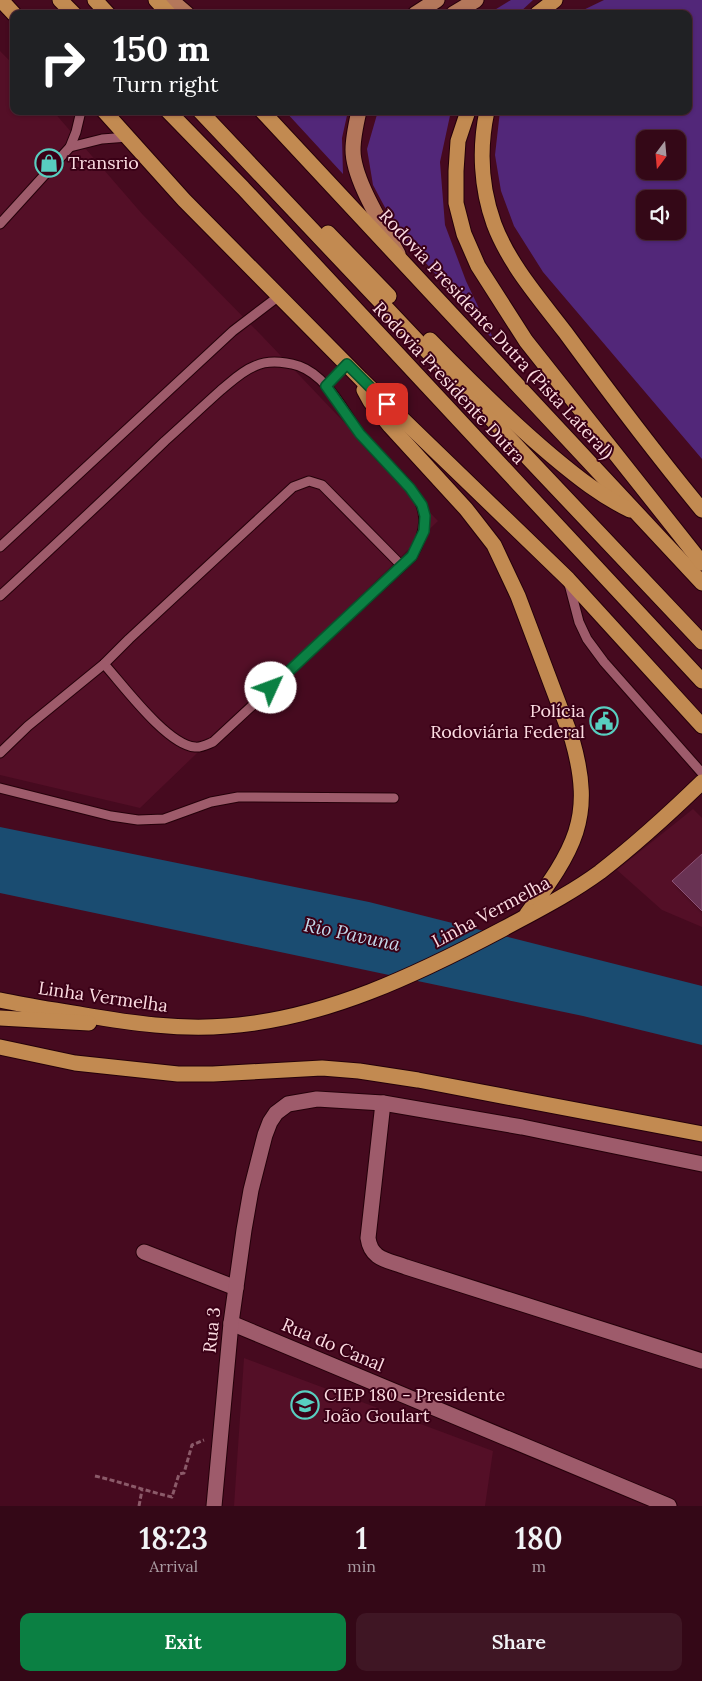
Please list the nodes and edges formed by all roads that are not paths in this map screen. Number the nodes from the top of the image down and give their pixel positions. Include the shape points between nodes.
1 (1, 0) edge
2 (60, 0) edge
3 (95, 0) edge
4 (156, 0) edge
5 (171, 0) edge
6 (437, 0) edge
7 (476, 0) edge
8 (555, 0) edge
9 (10, 10) edge
10 (70, 10) edge
11 (104, 10) edge
12 (165, 10) edge
13 (182, 10) edge
14 (421, 10) edge
15 (460, 10) edge
16 (542, 10) edge
17 (80, 115) edge
18 (108, 115) edge
19 (172, 115) edge
20 (204, 115) edge
21 (266, 115) edge
22 (358, 115) edge
23 (467, 115) edge
24 (487, 115) edge
25 (128, 137) junction
26 (70, 147) junction
27 (261, 176) junction
28 (0, 224) edge
29 (402, 262) junction
30 (279, 296) junction
31 (347, 364) junction
32 (361, 379) junction
33 (326, 386) junction
34 (702, 510) edge
35 (638, 514) junction
36 (0, 547) edge
37 (702, 563) edge
38 (402, 566) junction
39 (568, 579) junction
40 (702, 583) edge
41 (0, 596) edge
42 (702, 642) edge
43 (104, 664) junction
44 (702, 681) edge
45 (702, 726) edge
46 (0, 753) edge
47 (702, 773) edge
48 (702, 782) edge
49 (0, 788) edge
50 (394, 798) dead end
51 (525, 917) junction
52 (0, 1000) edge
53 (0, 1018) edge
54 (118, 1020) junction
55 (0, 1047) edge
56 (383, 1103) junction
57 (702, 1134) edge
58 (702, 1164) edge
59 (144, 1252) dead end
60 (236, 1288) junction
61 (231, 1323) junction
62 (702, 1361) edge
63 (214, 1506) edge
64 (669, 1506) edge

1 - 9 highway
2 - 10 highway
3 - 11 highway
4 - 12 highway
5 - 13 main road
6 - 14 main road
7 - 15 main road
8 - 16 highway
17 - 26 lane
18 - 25 highway
19 - 44 highway, Rodovia Presidente Dutra
20 - 27 highway, Rodovia Presidente Dutra
21 - 29 highway, Rodovia Presidente Dutra (Pista Lateral)
22 - 29 main road via 353,151 355,166
23 - 37 highway via 458,141 456,202 464,234 478,266 526,341
24 - 34 highway via 482,164 486,198 509,254 594,371
25 - 26 lane
25 - 30 highway via 184,200
26 - 28 lane
27 - 35 highway via 312,216 509,420 580,479 608,499
27 - 42 highway, Rodovia Presidente Dutra
29 - 35 highway, Rodovia Presidente Dutra (Pista Lateral)
30 - 31 highway
30 - 36 lane via 233,331
31 - 32 highway
31 - 33 lane
32 - 39 highway
32 - 51 highway via 370,400 494,545 518,596 572,738 582,782 580,821 552,879
33 - 38 lane via 360,434 422,505 424,531 412,556
33 - 41 lane via 314,374 285,363 270,362 243,372
35 - 40 highway, Rodovia Presidente Dutra (Pista Lateral)
38 - 43 lane via 205,746 184,744 164,732
38 - 43 lane via 322,485 309,481 293,488
39 - 45 highway
39 - 47 lane via 579,622 587,638 604,662
43 - 46 lane
48 - 51 highway, Linha Vermelha via 599,872
49 - 50 lane via 138,820 164,819 211,802 238,797
51 - 54 highway, Linha Vermelha via 425,968 356,997 314,1010 254,1023 189,1028
52 - 54 highway, Linha Vermelha
53 - 54 highway via 86,1023
55 - 57 highway via 75,1063 178,1074 322,1068 359,1071
56 - 58 street, Rua 3 via 522,1127
56 - 60 street, Rua 3 via 318,1099 288,1104 276,1113 270,1122 259,1159 245,1222
56 - 62 street via 368,1238 372,1253 406,1267
59 - 60 street
60 - 61 street, Rua 3
61 - 63 street, Rua 3
61 - 64 street, Rua do Canal

